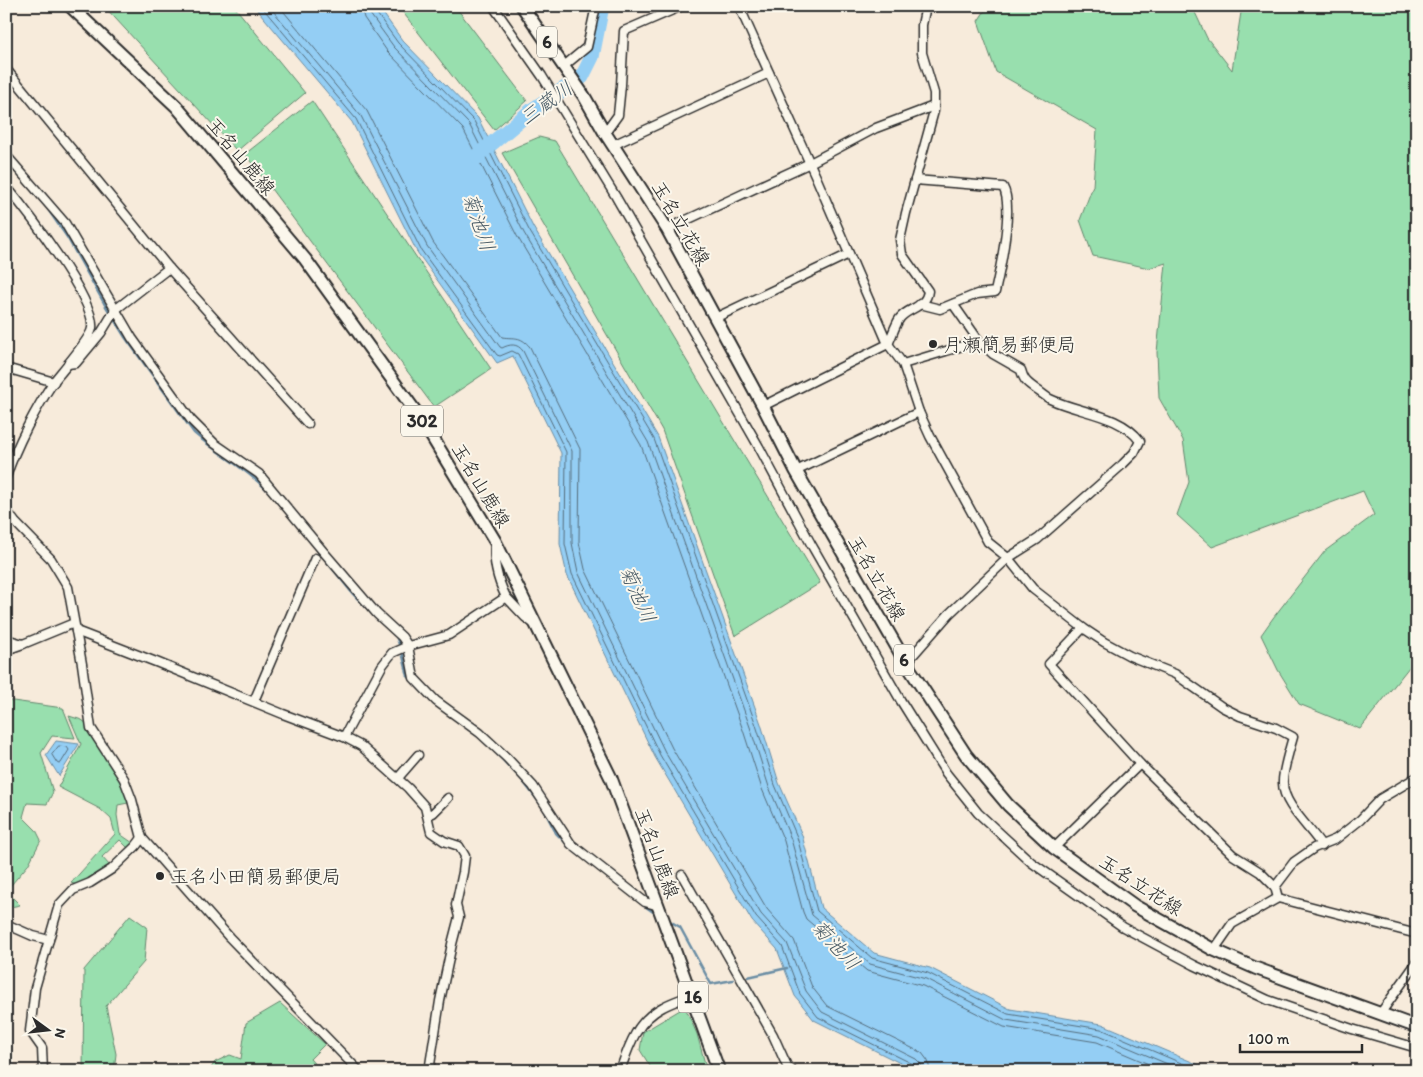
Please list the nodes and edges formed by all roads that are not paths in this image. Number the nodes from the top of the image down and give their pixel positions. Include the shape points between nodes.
1 (70, 6) edge
2 (493, 6) edge
3 (522, 6) edge
4 (596, 6) edge
5 (682, 6) edge
6 (739, 6) edge
7 (926, 6) edge
8 (564, 66) junction
9 (6, 69) edge
10 (769, 73) junction
11 (934, 106) junction
12 (605, 133) junction
13 (613, 145) junction
14 (6, 155) edge
15 (810, 163) junction
16 (915, 180) junction
17 (6, 186) edge
18 (666, 229) junction
19 (849, 254) junction
20 (169, 268) junction
21 (920, 304) junction
22 (953, 304) junction
23 (115, 310) junction
24 (715, 318) junction
25 (979, 341) junction
26 (888, 344) junction
27 (68, 364) junction
28 (903, 364) junction
29 (6, 368) edge
30 (54, 382) junction
31 (763, 406) junction
32 (920, 412) junction
33 (308, 424) dead end
34 (796, 471) junction
35 (6, 477) edge
36 (6, 510) edge
37 (495, 541) junction
38 (314, 558) dead end
39 (1008, 558) junction
40 (506, 597) junction
41 (74, 623) junction
42 (537, 625) junction
43 (1082, 628) junction
44 (76, 632) junction
45 (6, 639) edge
46 (23, 644) junction
47 (408, 646) junction
48 (6, 650) edge
49 (906, 664) junction
50 (254, 701) junction
51 (344, 737) junction
52 (418, 755) dead end
53 (1140, 764) junction
54 (1417, 777) edge
55 (398, 778) junction
56 (448, 798) dead end
57 (427, 815) junction
58 (142, 838) junction
59 (1322, 846) junction
60 (1054, 848) junction
61 (682, 875) dead end
62 (1275, 887) junction
63 (1278, 898) junction
64 (660, 908) junction
65 (6, 924) edge
66 (1417, 934) edge
67 (49, 940) junction
68 (1214, 950) junction
69 (1417, 962) edge
70 (692, 995) junction
71 (1380, 1014) junction
72 (1417, 1027) edge
73 (1417, 1048) edge
74 (42, 1071) edge
75 (359, 1071) edge
76 (429, 1071) edge
77 (620, 1071) edge
78 (719, 1071) edge
79 (793, 1071) edge

1 - 37 main road, 玉名山鹿線 / 302 via 176,106 304,259 423,422
2 - 73 street via 549,88 616,197 902,701 946,773 978,813 1031,862 1123,928 1162,949 1268,1000 1352,1030
3 - 8 main road, 玉名立花線 / 6
4 - 8 street via 588,47
5 - 12 street via 624,32 618,114
6 - 10 street
7 - 11 street via 922,53 934,93
8 - 12 main road, 玉名立花線 / 6
9 - 20 street
10 - 13 street
10 - 15 street
11 - 15 street via 876,128
11 - 16 street
12 - 13 main road, 玉名立花線 / 6
13 - 18 main road, 玉名立花線 / 6
14 - 23 street via 65,223
15 - 18 street
15 - 19 street
16 - 21 street via 900,240 902,254 928,291 927,298
16 - 22 street via 1003,187 1006,192 1003,258 995,292 977,294
17 - 27 street via 62,260 92,317 92,330
18 - 24 main road, 玉名立花線 / 6
19 - 24 street
19 - 26 street
20 - 23 street
20 - 33 street
21 - 22 street via 940,308
21 - 26 street via 900,318
22 - 25 street
23 - 27 street via 76,363
23 - 47 street via 191,420 214,443 259,474
24 - 31 main road, 玉名立花線 / 6
25 - 28 street
25 - 39 street via 993,354 1020,370 1024,380 1049,398 1118,423 1140,441 1123,464 1038,539
26 - 28 street
26 - 31 street
27 - 30 street
28 - 32 street
29 - 30 street
30 - 35 street
31 - 34 main road, 玉名立花線 / 6
32 - 34 street
32 - 39 street via 988,542
34 - 49 main road, 玉名立花線 / 6
36 - 41 street via 59,571 68,587
37 - 40 street via 494,554
37 - 42 main road, 玉名山鹿線 / 302
38 - 50 street
39 - 43 street via 1033,589
39 - 49 street via 949,614
40 - 42 street
40 - 47 street via 449,635
41 - 44 street
41 - 46 street
42 - 64 main road, 玉名山鹿線 / 302 via 611,778
43 - 53 street via 1049,664
43 - 59 street via 1130,656 1175,674 1228,710 1293,737 1282,782 1286,797
44 - 50 street
44 - 58 street via 91,728 124,779
45 - 46 street
46 - 48 street
47 - 51 street via 392,653 382,666
47 - 64 street via 414,678 436,701 507,758 533,786 572,844 645,902
49 - 60 main road, 玉名立花線 / 6 via 966,754 1008,805
50 - 51 street
51 - 55 street via 361,746
52 - 55 street
53 - 60 street
53 - 62 street via 1233,855 1260,872
54 - 59 street via 1380,799 1360,820
55 - 57 street via 425,807
56 - 57 street
57 - 76 street via 431,832 458,846 464,856 456,905 459,918 440,1001
58 - 67 street via 112,869 73,890 59,905
58 - 75 street via 229,937
59 - 62 street via 1294,862
60 - 68 main road, 玉名立花線 / 6 via 1135,906
61 - 79 street via 773,1035 787,1066
62 - 63 street
63 - 66 street
63 - 68 street via 1232,924
64 - 70 main road, 玉名山鹿線 / 16
65 - 67 street
67 - 74 street via 36,988 30,1031 42,1048
68 - 71 main road, 玉名立花線 / 6
69 - 71 street
70 - 77 street via 662,1007 640,1025
70 - 78 main road, 玉名山鹿線 / 16
71 - 72 main road, 玉名立花線 / 6

